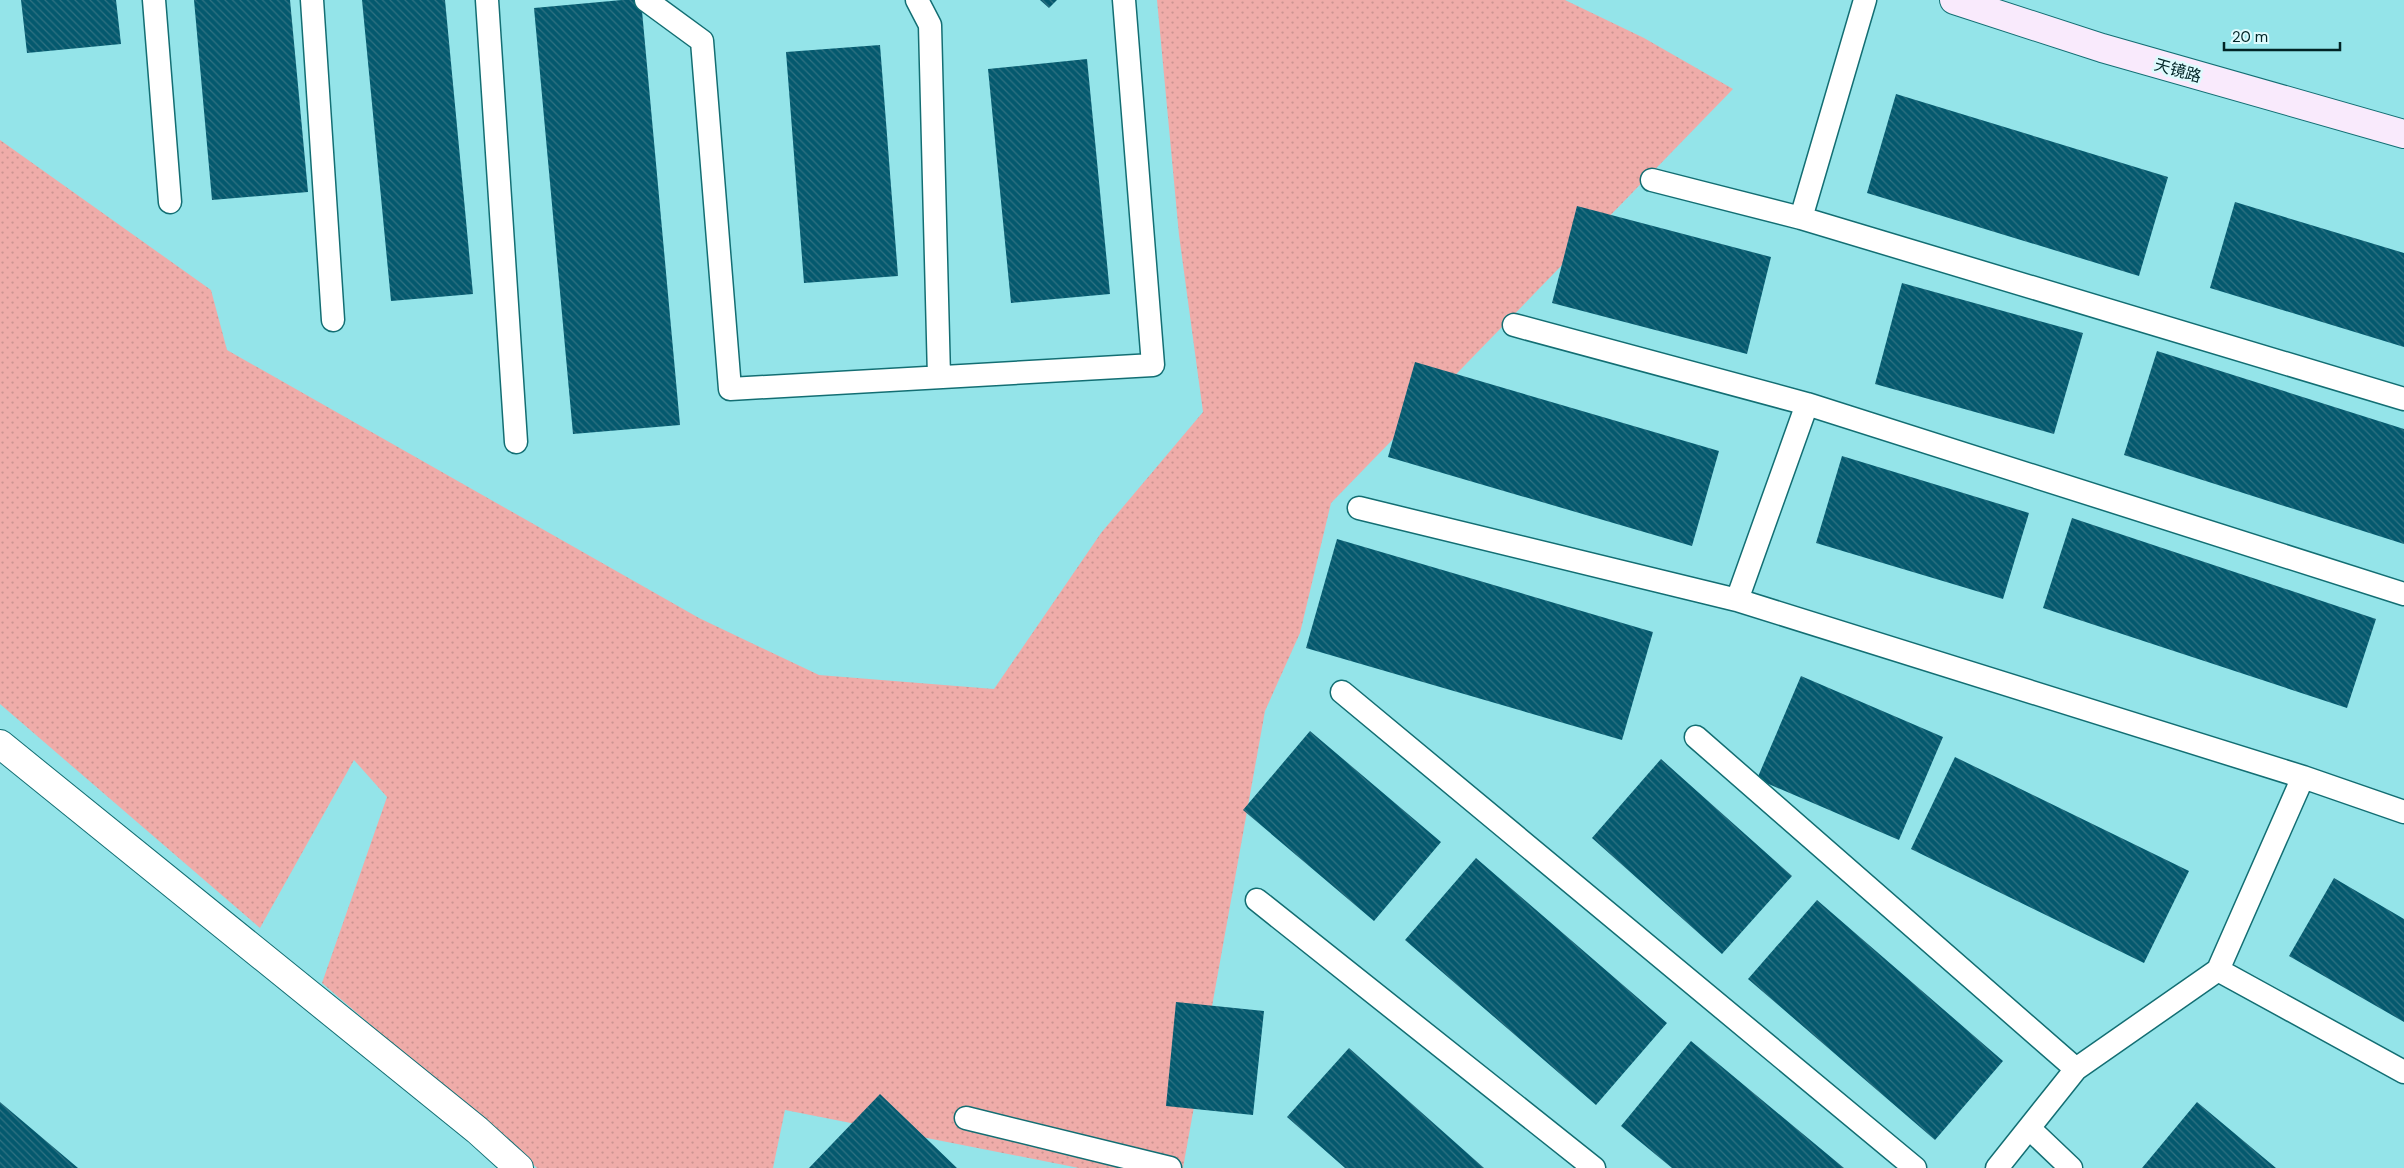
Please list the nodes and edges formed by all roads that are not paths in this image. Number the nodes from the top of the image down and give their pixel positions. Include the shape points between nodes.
1 (154, 0) edge
2 (312, 0) edge
3 (487, 0) edge
4 (646, 0) edge
5 (917, 0) edge
6 (1124, 0) edge
7 (1865, 0) edge
8 (1954, 0) edge
9 (2404, 134) edge
10 (1652, 180) dead end
11 (170, 202) dead end
12 (1801, 218) junction
13 (333, 320) dead end
14 (1514, 325) dead end
15 (939, 377) junction
16 (2404, 399) edge
17 (1807, 404) junction
18 (516, 442) dead end
19 (1359, 508) dead end
20 (2404, 594) edge
21 (1737, 600) junction
22 (1342, 692) dead end
23 (1696, 737) dead end
24 (0, 744) edge
25 (2303, 777) junction
26 (2404, 812) edge
27 (1257, 900) dead end
28 (2218, 970) junction
29 (2076, 1069) junction
30 (2404, 1072) edge
31 (966, 1118) dead end
32 (2030, 1129) junction
33 (519, 1168) edge
34 (1170, 1168) edge
35 (1594, 1168) edge
36 (1915, 1168) edge
37 (1997, 1168) edge
38 (2071, 1168) edge

1 - 11 lane
2 - 13 lane
3 - 18 lane
4 - 15 lane via 702,41 730,389
5 - 15 lane via 930,25
6 - 15 lane via 1153,365
7 - 12 lane
8 - 9 street, 天镜路 via 2121,54
10 - 12 lane
12 - 16 lane
14 - 17 lane
17 - 20 lane
17 - 21 lane
19 - 21 lane
21 - 25 lane
22 - 36 lane
23 - 29 lane
24 - 33 street via 477,1130
25 - 26 lane
25 - 28 lane
27 - 35 lane
28 - 29 lane
28 - 30 lane
29 - 32 lane
31 - 34 lane
32 - 37 lane
32 - 38 lane

